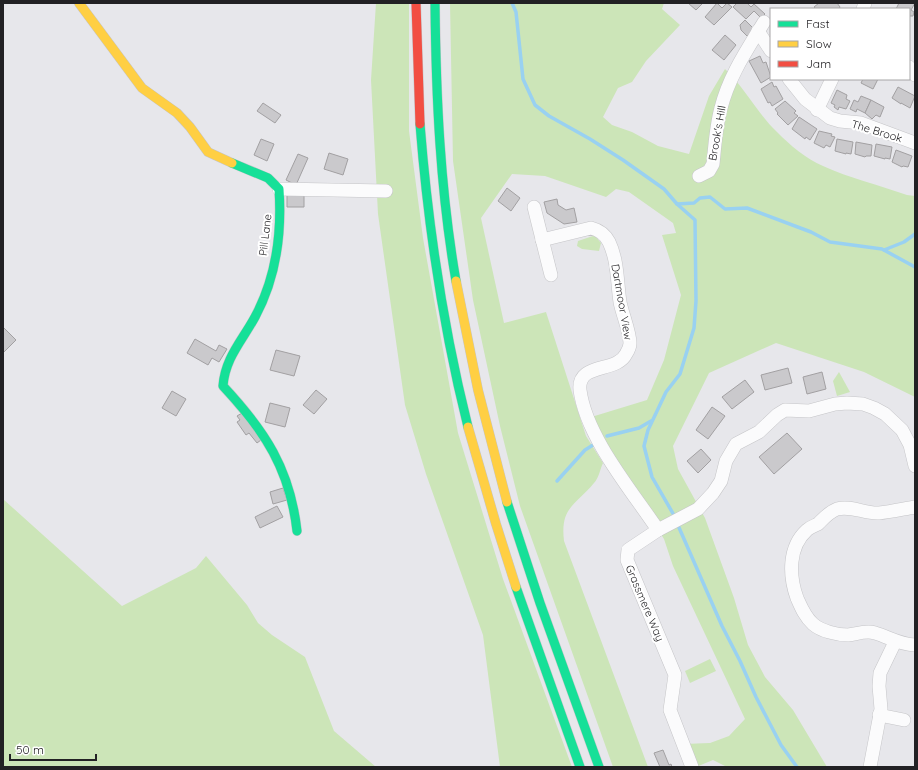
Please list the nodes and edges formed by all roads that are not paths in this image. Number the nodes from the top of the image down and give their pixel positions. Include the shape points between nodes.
1 (79, 3) edge
2 (416, 3) edge
3 (435, 3) edge
4 (770, 48) edge
5 (790, 80) edge
6 (832, 80) edge
7 (817, 110) junction
8 (915, 142) edge
9 (699, 176) dead end
10 (279, 189) junction
11 (386, 191) dead end
12 (534, 207) dead end
13 (542, 240) junction
14 (551, 275) dead end
15 (915, 466) edge
16 (915, 507) edge
17 (664, 527) junction
18 (297, 530) dead end
19 (895, 642) junction
20 (915, 645) edge
21 (879, 715) junction
22 (904, 720) dead end
23 (580, 767) edge
24 (599, 767) edge
25 (692, 767) edge
26 (870, 767) edge

1 - 10 main road via 142,88 177,114 208,152 268,178
2 - 23 main road via 422,153 434,248 451,348 472,440 504,551
3 - 24 main road via 440,147 450,246 466,337 489,438 523,553
4 - 9 street, Brook's Hill via 761,26 741,58 720,108 713,164 709,171
5 - 7 street, The Brook
6 - 7 street
7 - 8 street, The Brook via 830,118 861,124
10 - 11 street
10 - 18 main road, Pill Lane via 280,228 276,254 255,318 228,359 223,374 223,386 244,407 264,434 294,505
12 - 13 street
13 - 14 street
13 - 17 street, Dartmoor View via 591,228 604,234 609,242 630,343 625,356 616,363 586,373 581,380 580,390 596,438
15 - 17 street, Grassmere Way via 910,445 902,430 885,414 874,408 847,403 809,411 785,410 776,414 759,432 736,444 728,456 721,481 698,509
16 - 19 street via 879,513 864,513 850,508 838,509 807,530 798,543 792,560 791,579 794,590 806,616 814,624 847,635 874,632
17 - 25 street, Grassmere Way via 628,550 627,560 676,675 670,710
19 - 20 street
19 - 21 street via 880,673
21 - 22 street
21 - 26 street

